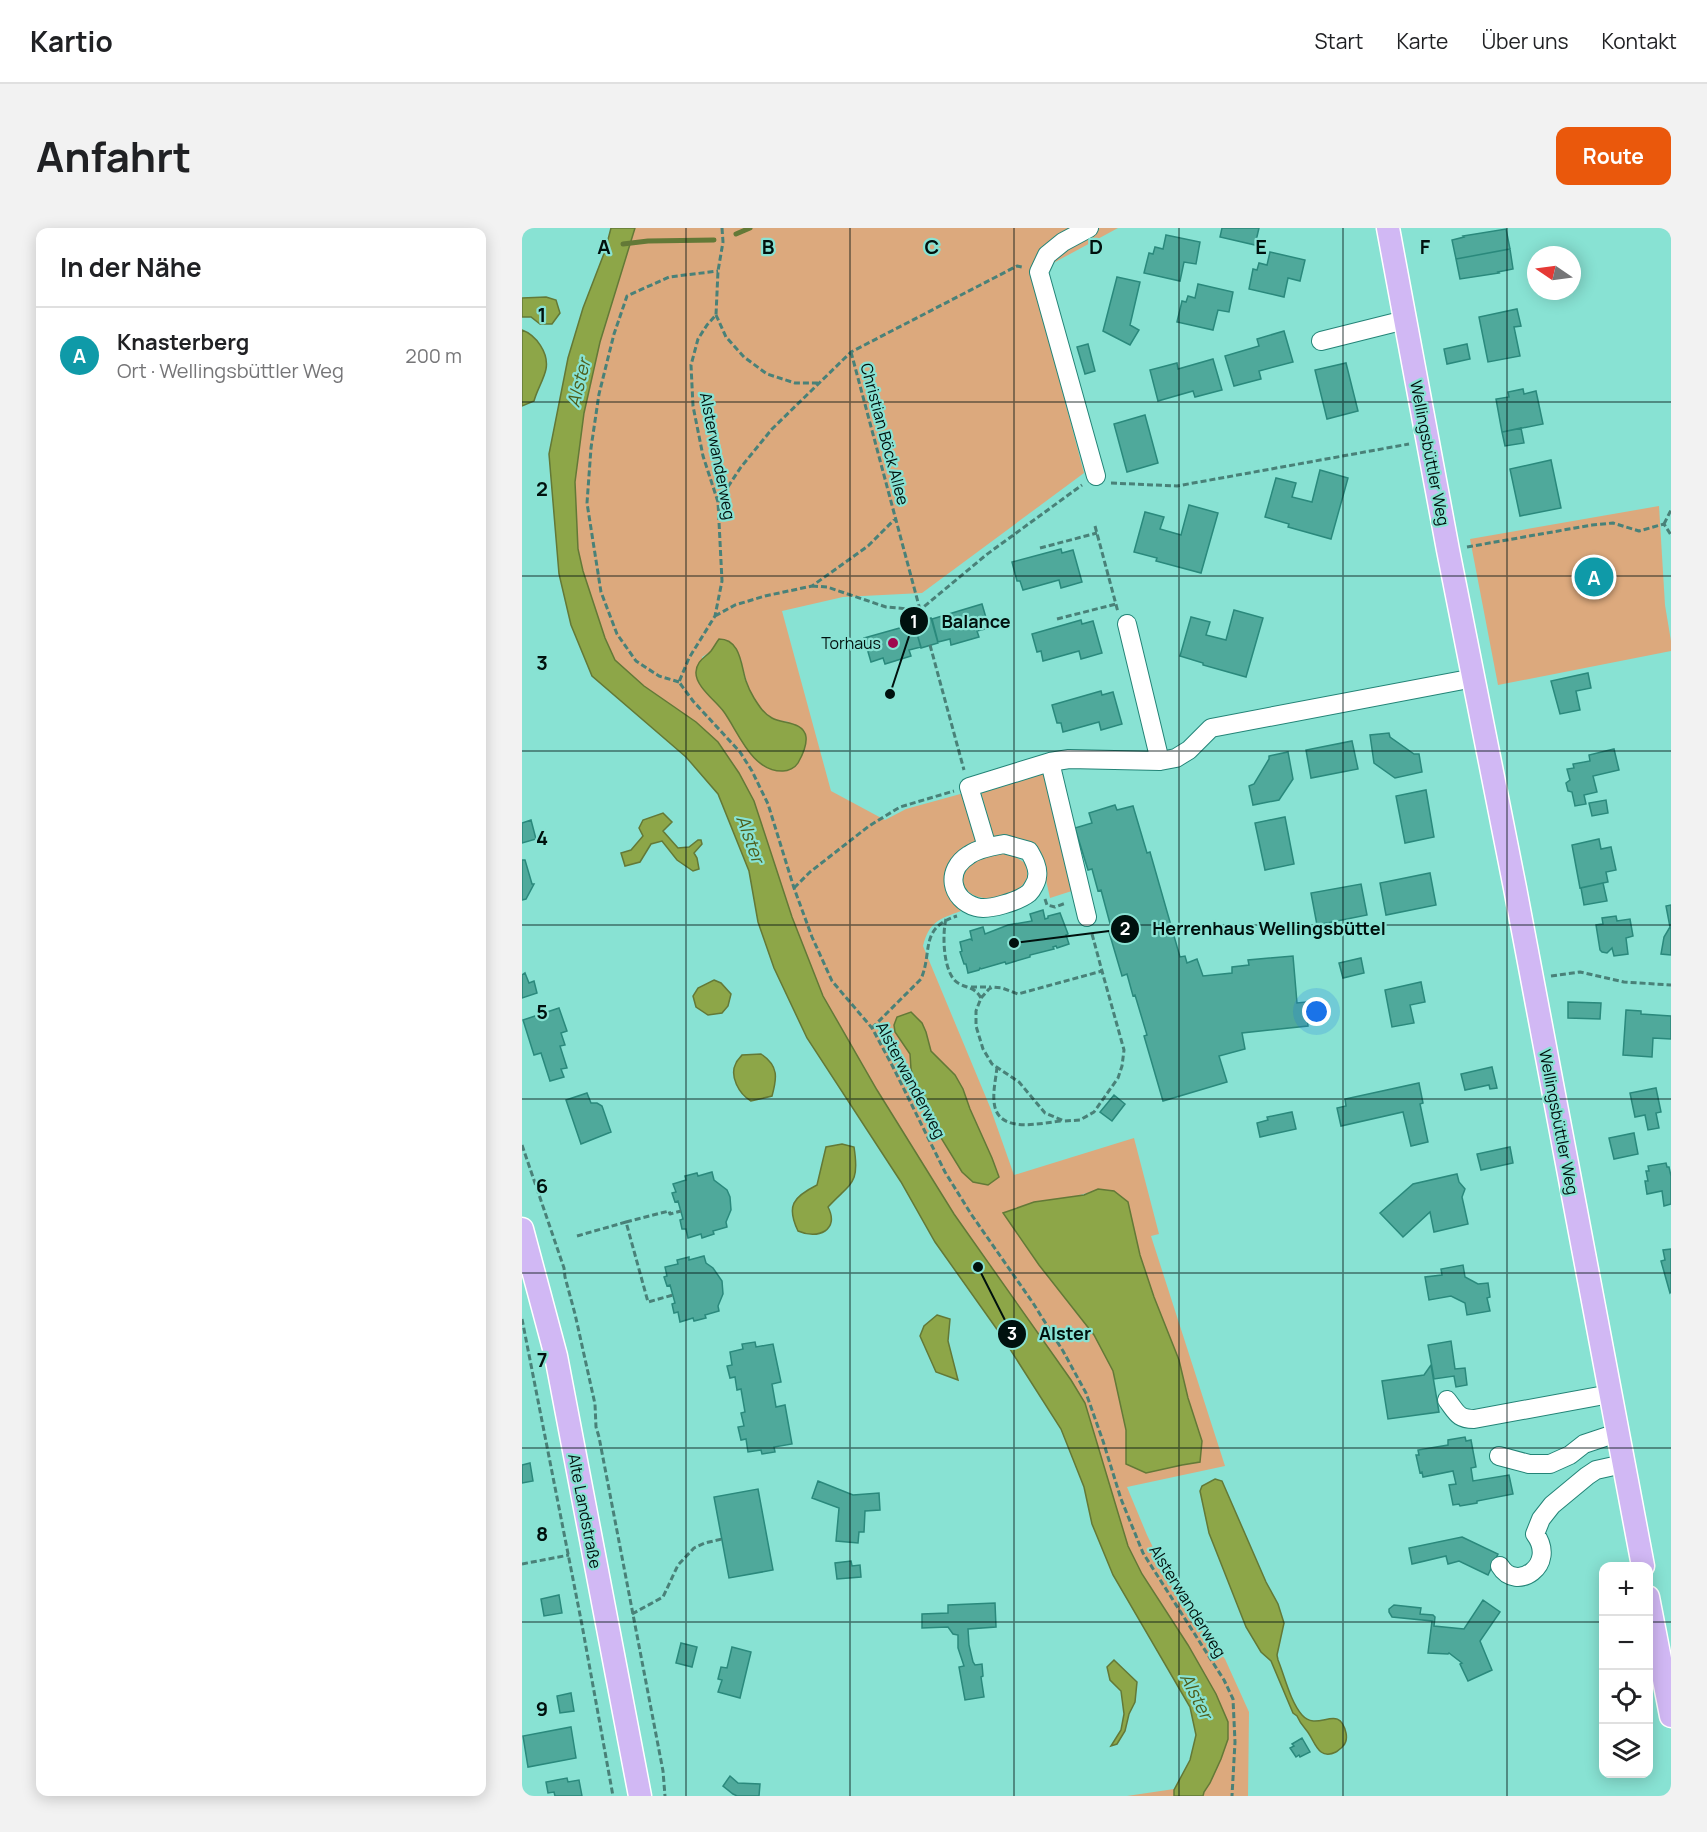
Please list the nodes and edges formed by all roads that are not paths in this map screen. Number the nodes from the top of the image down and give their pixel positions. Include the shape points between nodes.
1 (1089, 228) edge
2 (1388, 228) edge
3 (1405, 321) junction
4 (1321, 341) dead end
5 (1095, 476) road end
6 (1127, 624) road end
7 (1474, 678) junction
8 (1160, 760) junction
9 (1050, 762) junction
10 (987, 848) junction
11 (1087, 917) dead end
12 (522, 1229) edge
13 (1610, 1394) junction
14 (1448, 1400) dead end
15 (1617, 1432) junction
16 (1499, 1456) dead end
17 (1623, 1464) junction
18 (1642, 1562) edge
19 (1500, 1566) dead end
20 (1652, 1616) edge
21 (1671, 1716) edge
22 (640, 1796) edge

1 - 5 street via 1047,255 1040,272
2 - 3 main road, Wellingsbüttler Weg
3 - 4 street
3 - 7 main road, Wellingsbüttler Weg
6 - 8 street
7 - 8 street via 1211,728 1190,750 1176,758
7 - 13 main road, Wellingsbüttler Weg
8 - 9 street
9 - 10 street via 969,787
9 - 11 street
10 - 10 street via 970,854 954,874 955,890 964,902 979,908 1005,905 1030,892 1038,878 1029,850 1004,844
12 - 22 main road, Alte Landstraße via 556,1356
13 - 14 street via 1474,1419 1464,1419
13 - 15 main road, Wellingsbüttler Weg
15 - 16 street via 1584,1444 1550,1464 1529,1464
15 - 17 main road, Wellingsbüttler Weg
17 - 18 main road, Wellingsbüttler Weg
17 - 19 street via 1591,1472 1552,1505 1535,1534 1543,1554 1535,1569 1515,1577
20 - 21 main road

